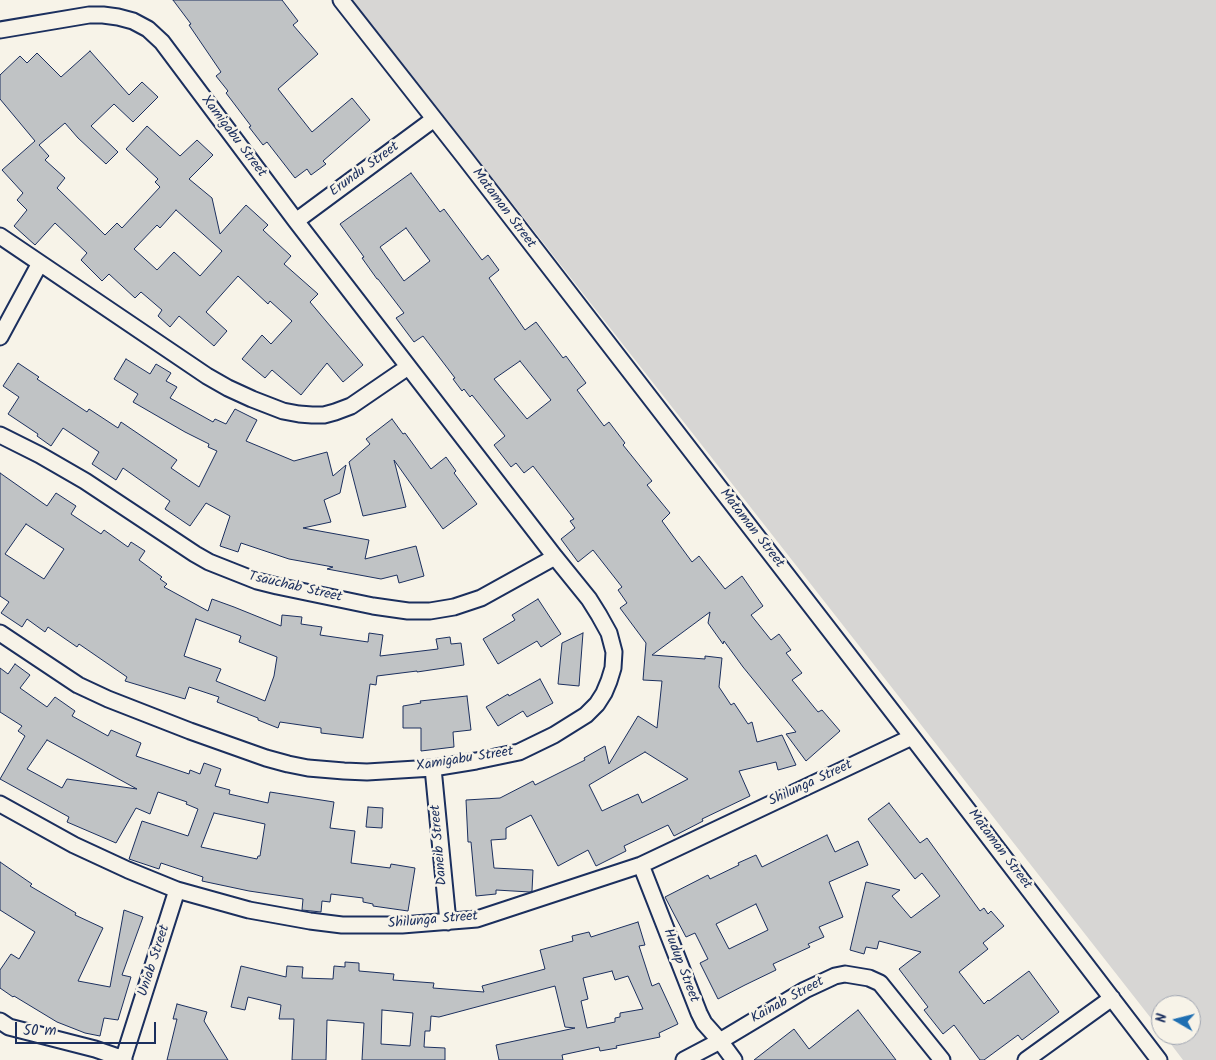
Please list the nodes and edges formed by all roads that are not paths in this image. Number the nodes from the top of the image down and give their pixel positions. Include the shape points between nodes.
1 (341, 0) edge
2 (0, 30) edge
3 (434, 119) junction
4 (296, 221) junction
5 (0, 236) edge
6 (40, 263) junction
7 (0, 337) edge
8 (408, 367) junction
9 (0, 435) edge
10 (555, 557) junction
11 (0, 633) edge
12 (912, 737) junction
13 (433, 768) junction
14 (0, 804) edge
15 (641, 865) junction
16 (177, 890) junction
17 (448, 922) junction
18 (1112, 998) junction
19 (0, 1021) edge
20 (720, 1041) junction
21 (123, 1060) edge
22 (684, 1060) edge
23 (734, 1060) edge
24 (942, 1060) edge
25 (1026, 1060) edge
26 (1159, 1060) edge

1 - 3 street, Mataman Street
2 - 4 street, Xamigabu Street via 96,15 133,21 148,29 162,42
3 - 4 street, Erundu Street
3 - 12 street, Mataman Street
4 - 8 street, Xamigabu Street
5 - 6 street
6 - 7 street
6 - 8 street via 228,388 283,410 324,415 343,409
8 - 10 street, Xamigabu Street
9 - 10 street, Tsauchab Street via 85,481 209,562 277,586 373,606 430,611 454,608 481,598
10 - 13 street, Xamigabu Street via 589,599 609,633 614,652 613,668 604,693 586,715 554,736 519,752
11 - 13 street, Xamigabu Street via 78,685 266,758 308,768 344,771
12 - 15 street, Shilunga Street
12 - 18 street, Mataman Street
13 - 17 street, Daneib Street
14 - 16 street, Shilunga Street via 74,845
15 - 17 street, Shilunga Street via 477,919
15 - 20 street, Hudup Street via 699,1014
16 - 17 street, Shilunga Street via 249,910 318,922 402,925
16 - 21 street, Uniab Street
18 - 25 street
18 - 26 street, Mataman Street
19 - 21 street via 9,1027 95,1049
20 - 22 street, Kainab Street
20 - 23 street, Hudup Street
20 - 24 street, Kainab Street via 804,990 845,974 880,983

